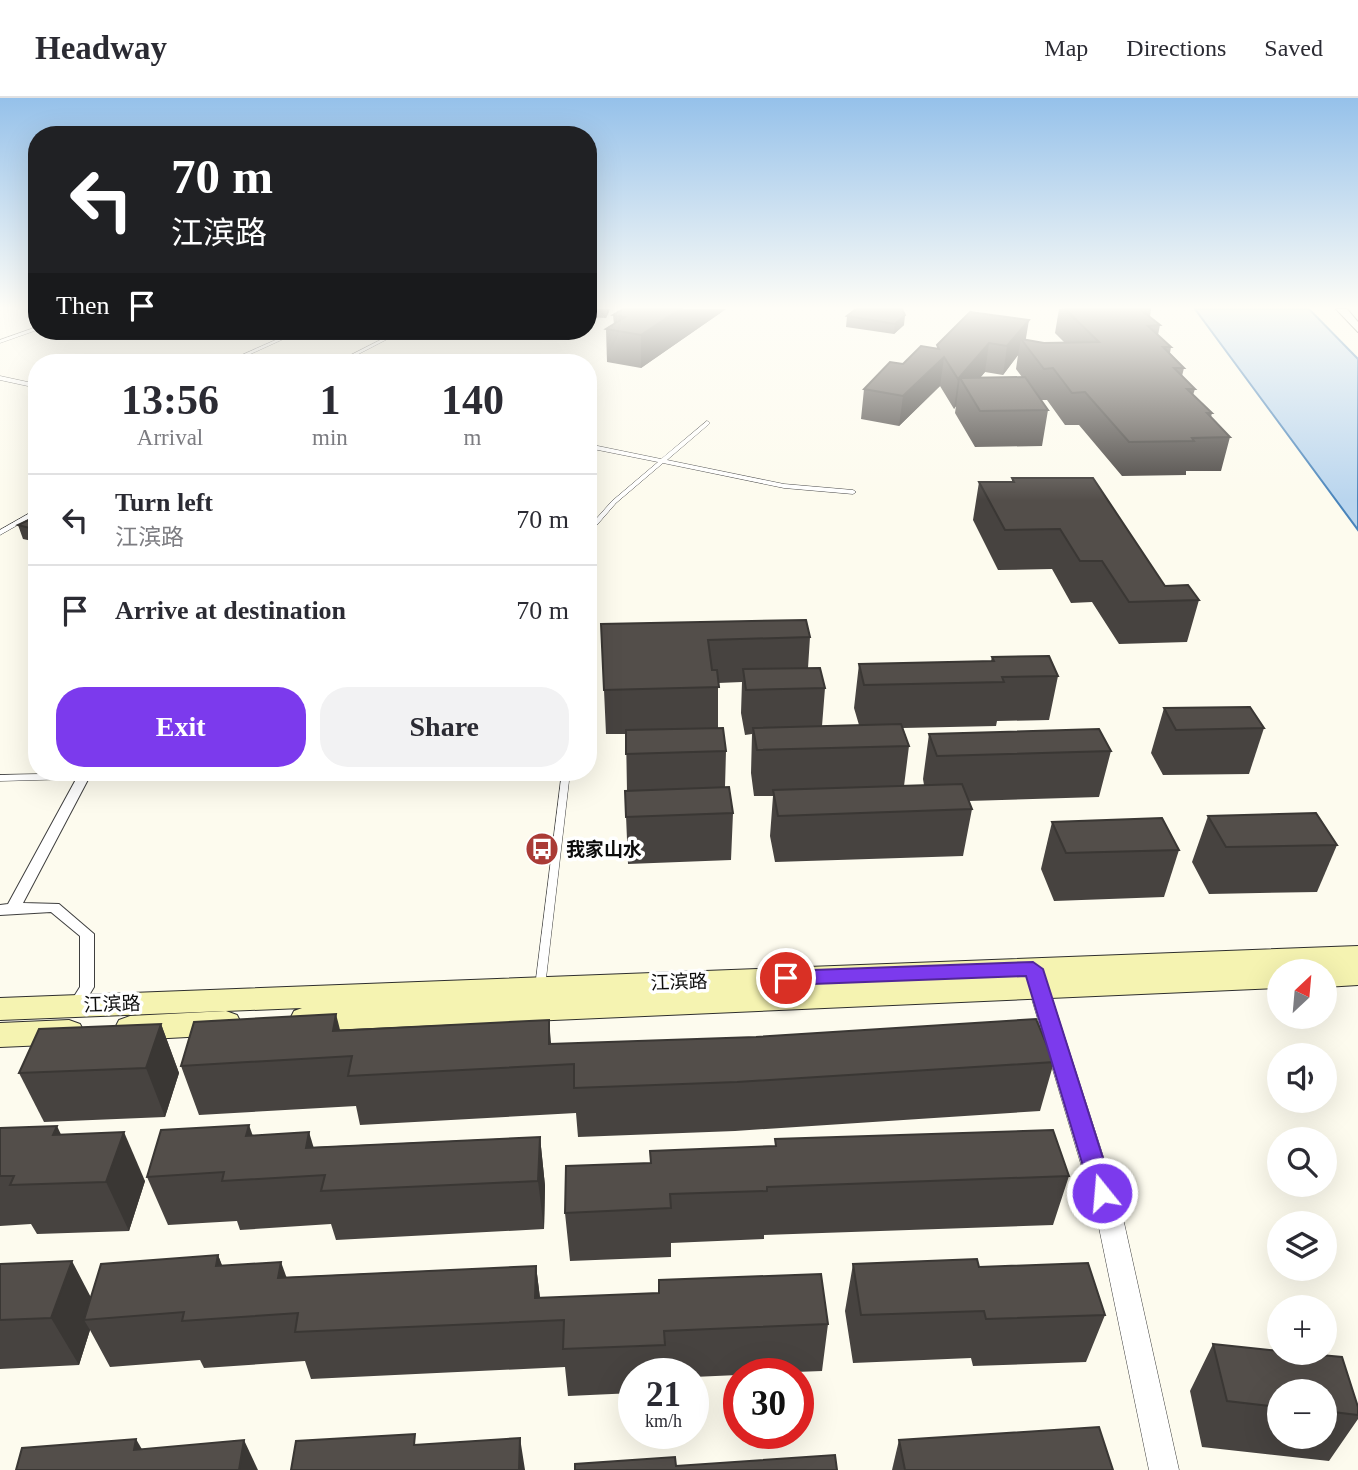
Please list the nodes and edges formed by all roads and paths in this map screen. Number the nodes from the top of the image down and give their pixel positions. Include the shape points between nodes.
1 (0, 378) edge
2 (28, 384) edge
3 (707, 423) dead end
4 (597, 448) edge
5 (664, 461) junction
6 (853, 492) dead end
7 (28, 517) edge
8 (597, 522) edge
9 (0, 533) edge
10 (28, 777) edge
11 (0, 778) edge
12 (81, 781) edge
13 (565, 781) edge
14 (6, 909) edge
15 (1358, 956) edge
16 (1358, 974) edge
17 (1337, 975) edge
18 (1267, 977) edge
19 (1036, 978) junction
20 (540, 987) junction
21 (75, 1006) junction
22 (0, 1009) edge
23 (0, 1035) edge
24 (1164, 1470) edge

1 - 2 lane
3 - 5 lane
4 - 5 lane
5 - 6 lane via 784,486
5 - 8 lane
7 - 9 lane
10 - 11 lane
12 - 14 street
13 - 20 lane
14 - 21 street via 54,907 87,934 87,986
15 - 19 main road, 江滨路
16 - 17 main road
18 - 19 main road, 江滨路
19 - 20 main road, 江滨路
19 - 23 main road, 江滨路
19 - 24 street via 1110,1218
20 - 21 main road, 江滨路
21 - 22 main road, 江滨路

